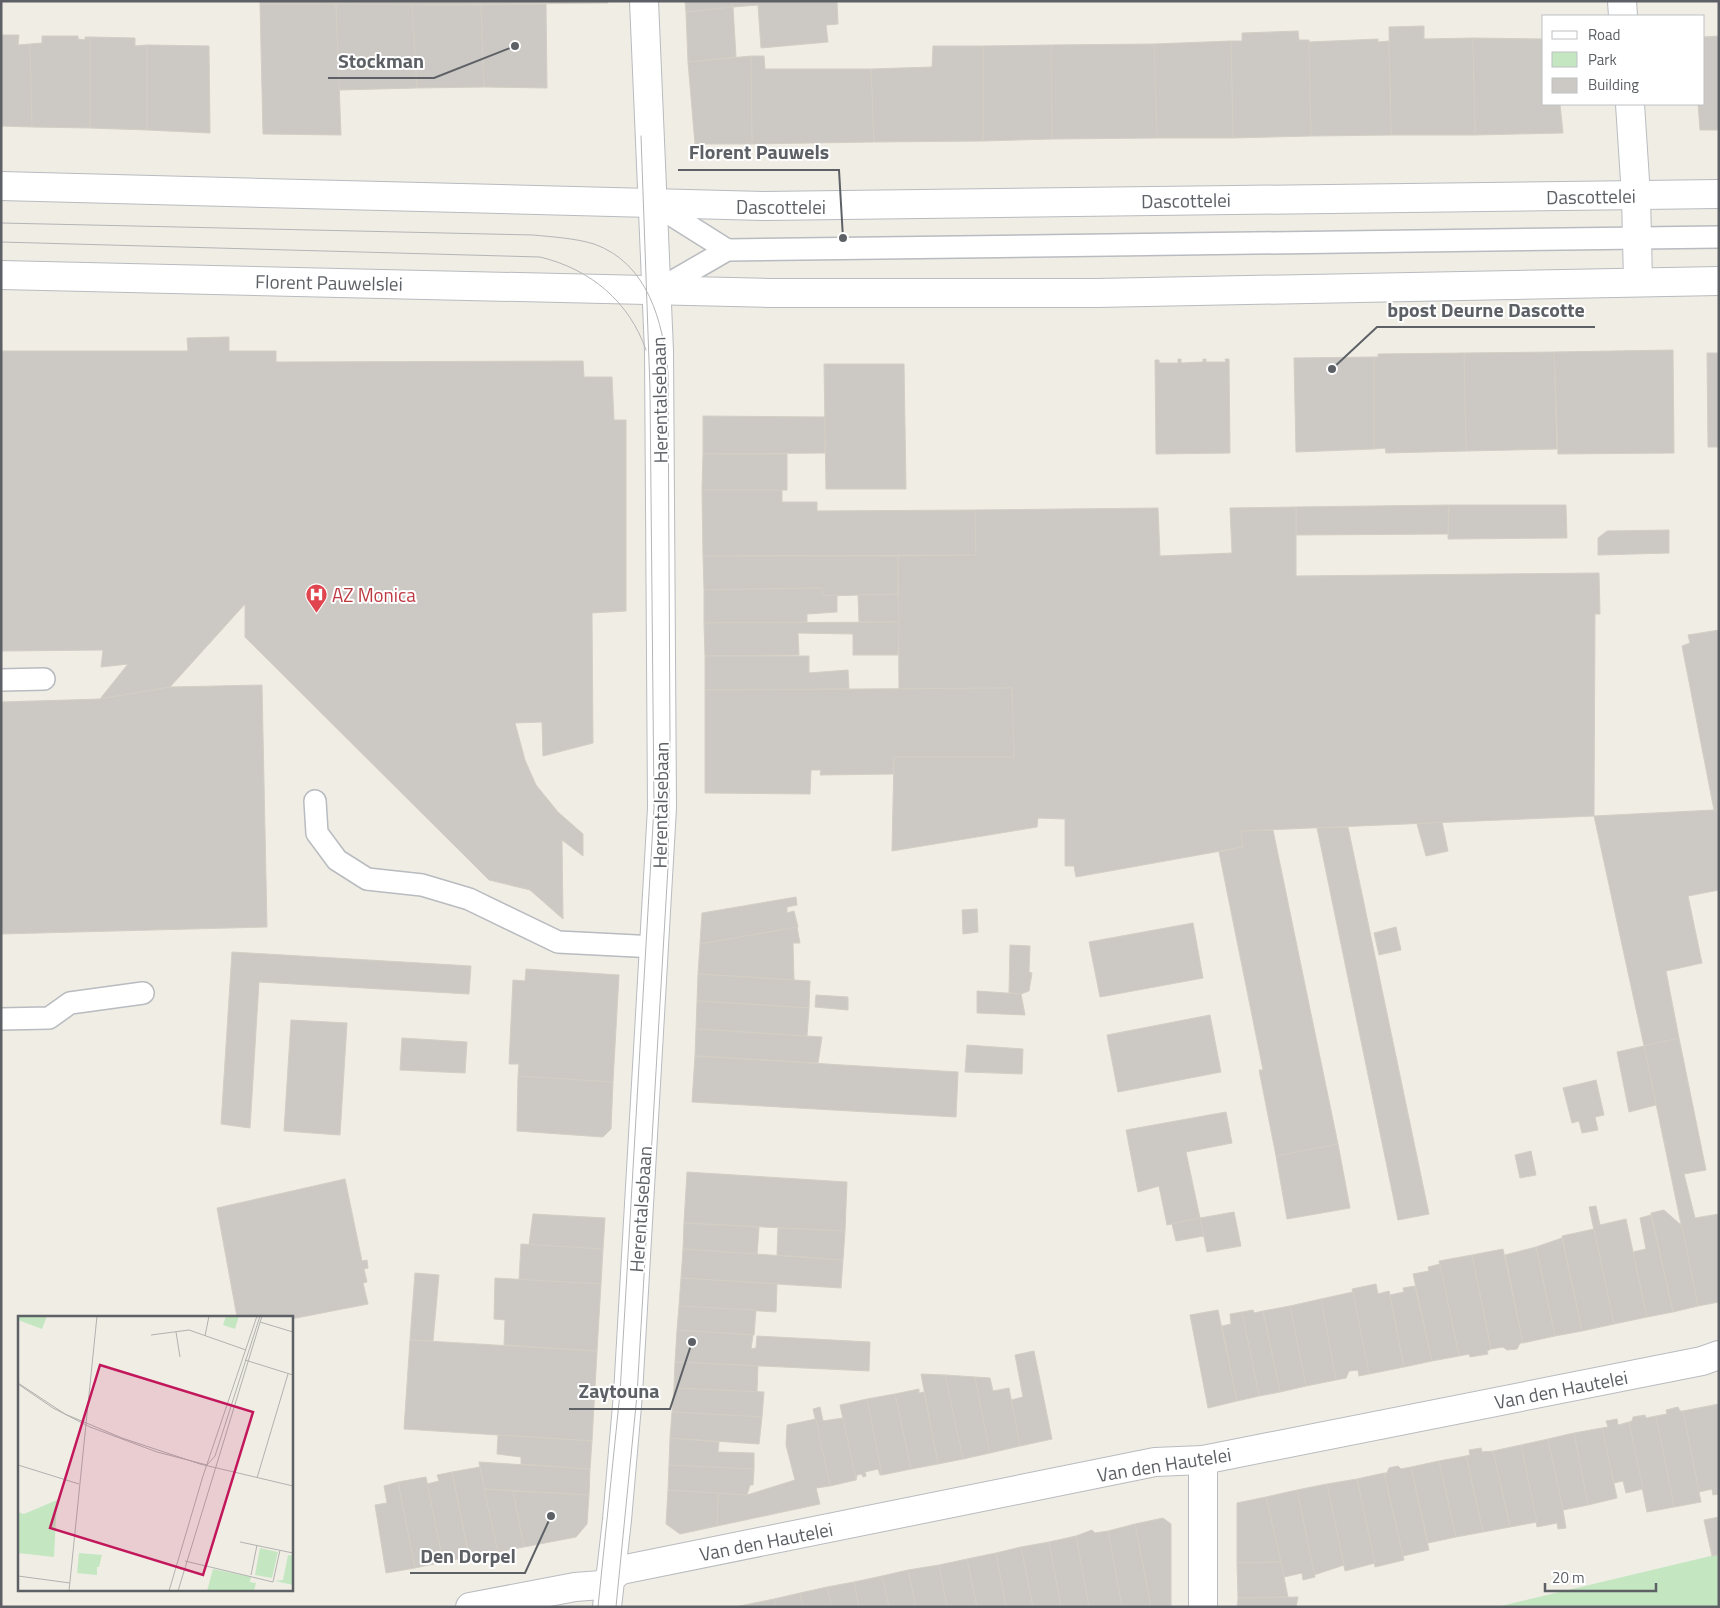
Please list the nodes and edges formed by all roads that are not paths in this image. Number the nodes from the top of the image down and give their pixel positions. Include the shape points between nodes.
1 (644, 1) edge
2 (1622, 1) edge
3 (1623, 15) edge
4 (1630, 105) edge
5 (1, 186) edge
6 (1719, 194) edge
7 (1636, 196) junction
8 (654, 204) junction
9 (1719, 237) edge
10 (1637, 238) junction
11 (727, 250) junction
12 (1, 275) edge
13 (1719, 281) edge
14 (1638, 282) junction
15 (656, 291) junction
16 (44, 679) dead end
17 (1, 680) edge
18 (315, 801) dead end
19 (656, 947) junction
20 (144, 994) dead end
21 (1, 1019) edge
22 (1719, 1355) edge
23 (1202, 1460) junction
24 (611, 1578) junction
25 (470, 1607) edge
26 (607, 1607) edge
27 (1203, 1607) edge

1 - 8 street, Herentalsebaan
2 - 3 street
4 - 7 street
5 - 8 street
6 - 7 street, Dascottelei
7 - 8 street, Dascottelei via 764,206
7 - 10 street
8 - 11 lane
8 - 15 street, Herentalsebaan
9 - 10 lane
10 - 11 lane
10 - 14 street
11 - 15 lane
12 - 15 street, Florent Pauwelslei
13 - 14 street
14 - 15 street via 1096,293
15 - 19 street, Herentalsebaan via 662,808
16 - 17 lane
18 - 19 lane via 317,833 337,860 367,880 422,885 470,899 558,942
19 - 24 street, Herentalsebaan via 628,1394
20 - 21 lane via 70,1002 49,1018
22 - 23 street, Van den Hautelei
23 - 24 street, Van den Hautelei via 1146,1464 620,1570
23 - 27 street
24 - 25 street, Van den Hautelei via 601,1585
24 - 26 street, Herentalsebaan

